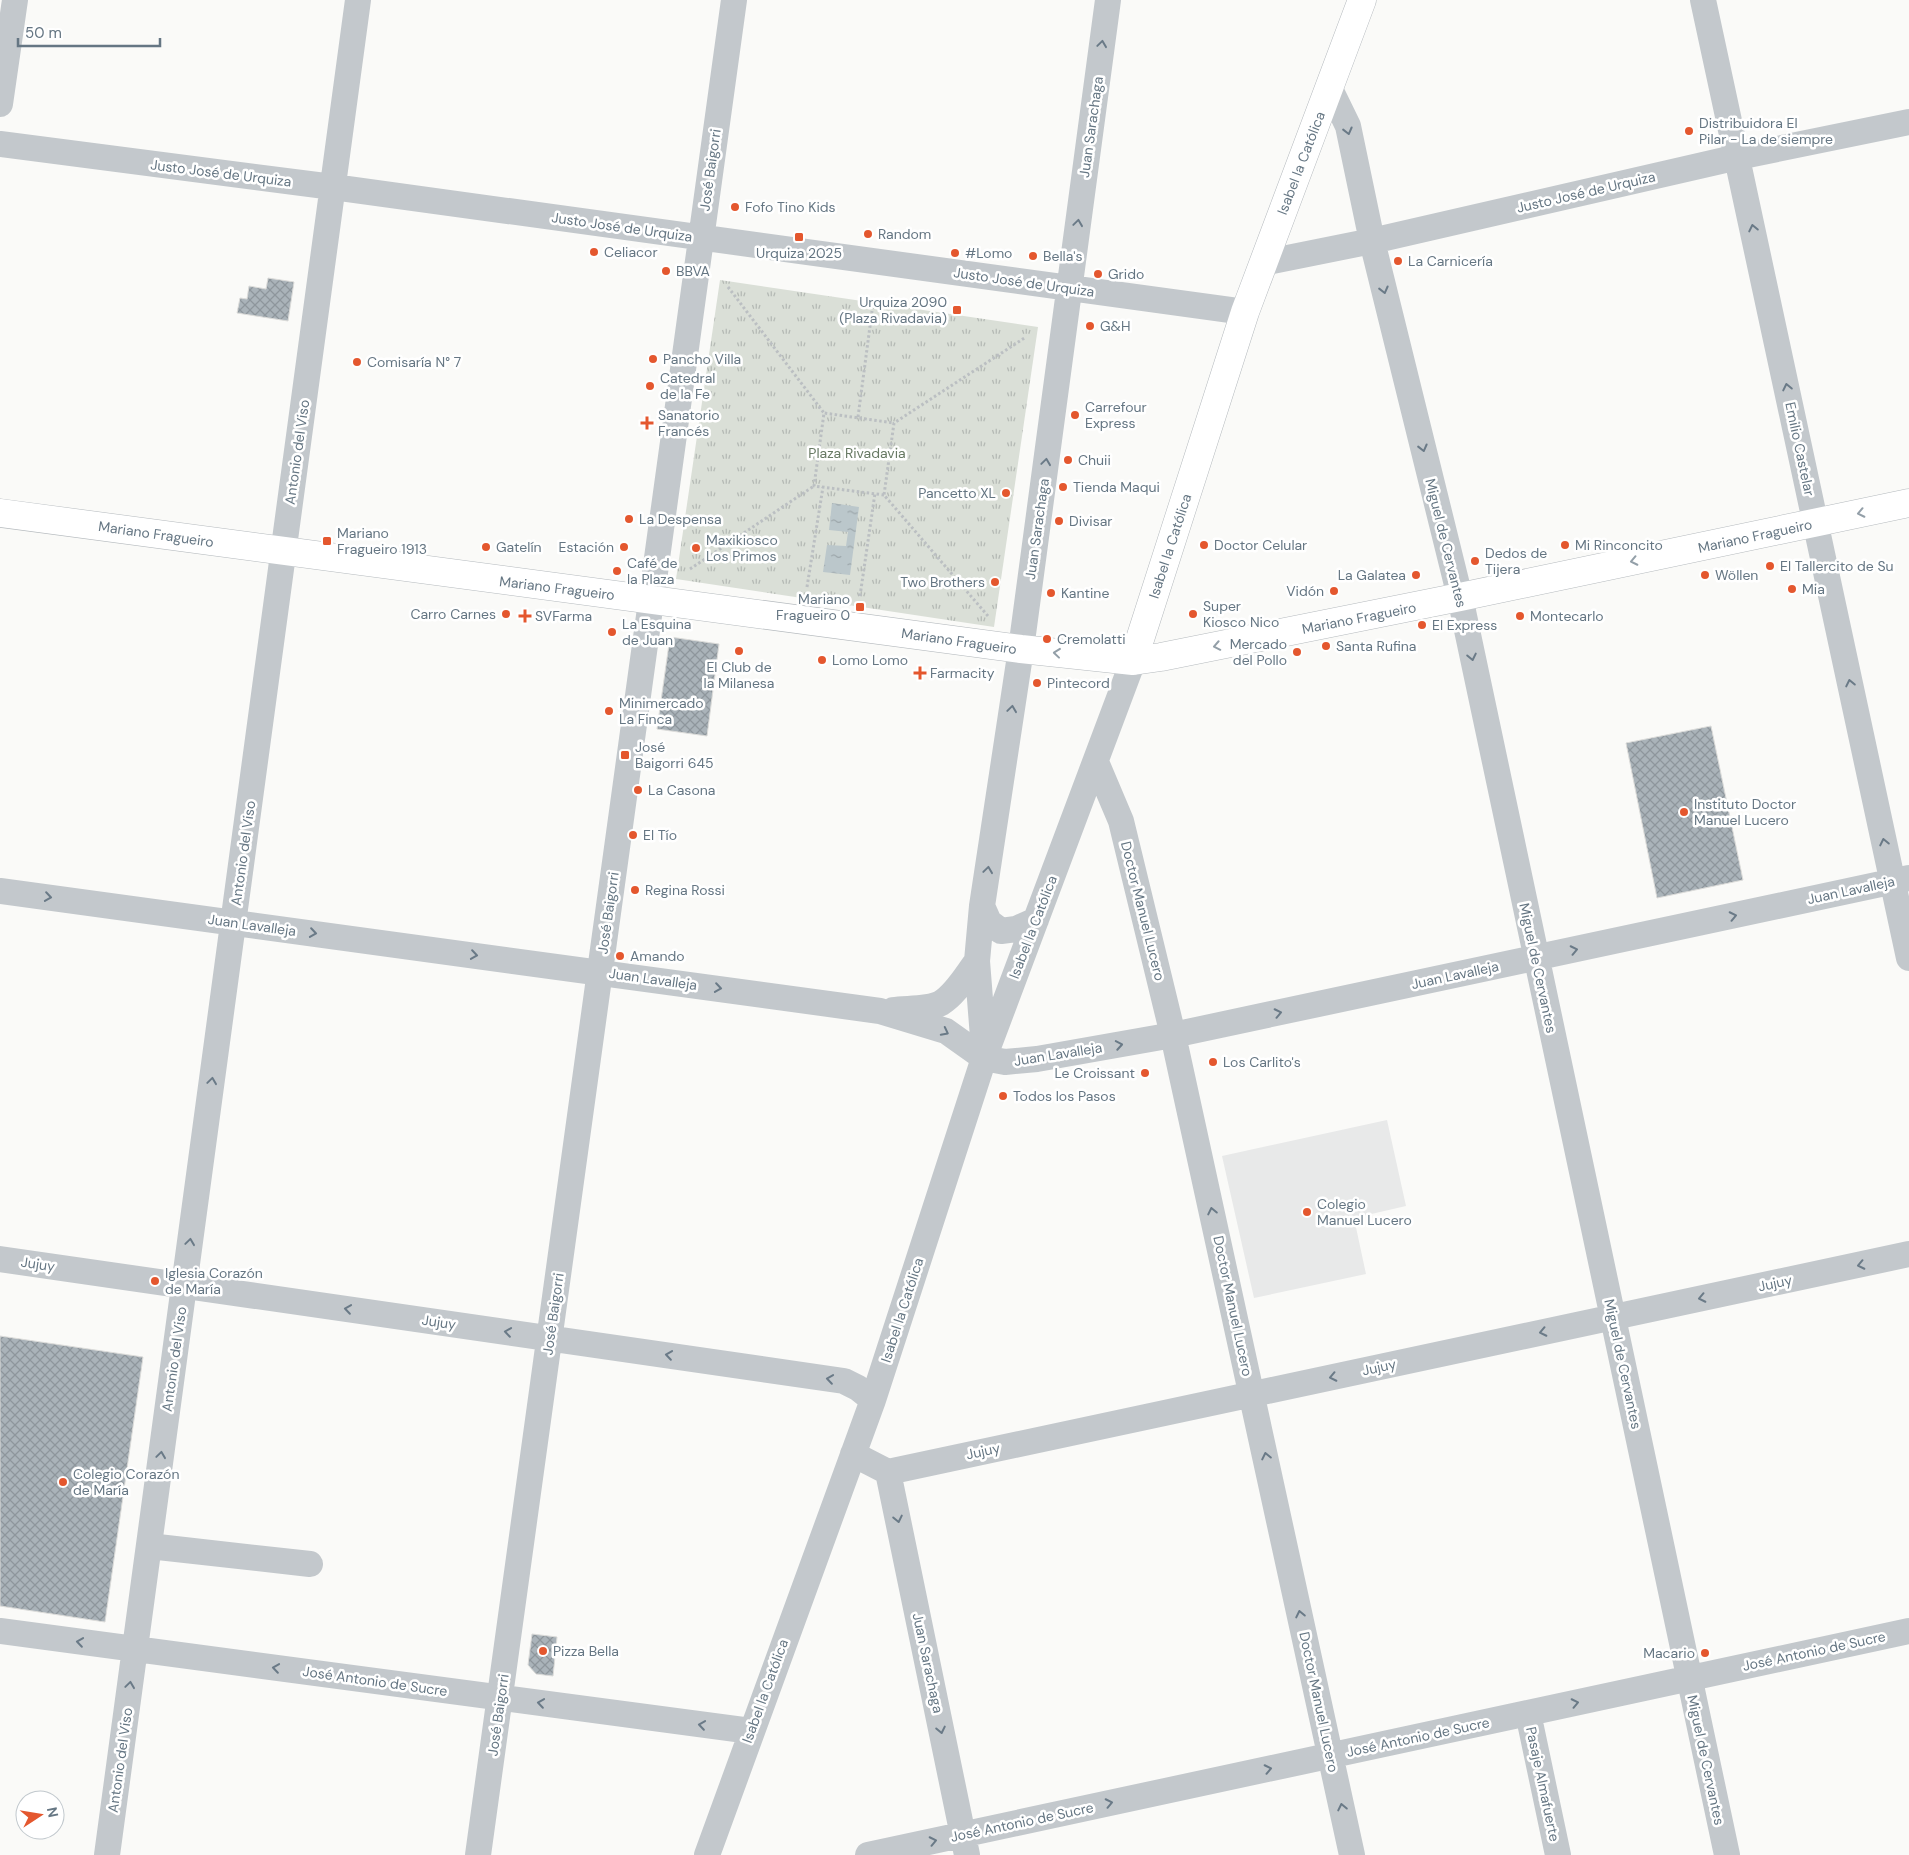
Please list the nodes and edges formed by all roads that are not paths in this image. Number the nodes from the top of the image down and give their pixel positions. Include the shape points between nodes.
1 (15, 0) edge
2 (358, 0) edge
3 (734, 0) edge
4 (1108, 0) edge
5 (1362, 0) edge
6 (1703, 0) edge
7 (1330, 86) junction
8 (0, 104) edge
9 (1909, 122) edge
10 (0, 144) edge
11 (1738, 157) junction
12 (333, 188) junction
13 (701, 238) junction
14 (1372, 241) junction
15 (1263, 263) junction
16 (1069, 288) junction
17 (1245, 312) junction
18 (1909, 503) edge
19 (0, 513) edge
20 (1816, 523) junction
21 (283, 551) junction
22 (1460, 598) junction
23 (651, 600) junction
24 (1021, 649) junction
25 (1133, 661) junction
26 (1096, 762) junction
27 (1901, 880) edge
28 (0, 891) edge
29 (982, 906) junction
30 (1036, 920) junction
31 (233, 922) junction
32 (1536, 958) junction
33 (1909, 958) edge
34 (978, 961) junction
35 (600, 972) junction
36 (880, 1011) junction
37 (1173, 1035) junction
38 (984, 1058) junction
39 (1909, 1254) edge
40 (0, 1259) edge
41 (184, 1285) junction
42 (1613, 1317) junction
43 (550, 1338) junction
44 (1252, 1394) junction
45 (873, 1400) junction
46 (853, 1454) junction
47 (888, 1472) junction
48 (149, 1546) junction
49 (310, 1564) dead end
50 (0, 1631) edge
51 (1909, 1631) edge
52 (135, 1649) junction
53 (1689, 1678) junction
54 (500, 1698) junction
55 (1528, 1713) junction
56 (751, 1731) junction
57 (1331, 1755) junction
58 (965, 1845) edge
59 (711, 1850) edge
60 (107, 1855) edge
61 (478, 1855) edge
62 (868, 1855) edge
63 (1352, 1855) edge
64 (1558, 1855) edge
65 (1727, 1855) edge

1 - 8 street
2 - 12 street, Antonio del Viso
3 - 13 street, José Baigorri
16 -> 4 street, Juan Sarachaga
5 - 7 main road, Isabel la Católica
6 - 11 street, Emilio Castelar
7 -> 14 street, Miguel de Cervantes via 1348,126
7 - 15 main road, Isabel la Católica
9 - 11 street, Justo José de Urquiza
10 - 12 street, Justo José de Urquiza
11 - 14 street, Justo José de Urquiza
20 -> 11 street, Emilio Castelar
12 - 13 street, Justo José de Urquiza
12 - 21 street, Antonio del Viso
13 - 16 street, Justo José de Urquiza
13 - 23 street, José Baigorri
14 - 15 street, Justo José de Urquiza
14 -> 22 street, Miguel de Cervantes
15 - 17 main road, Isabel la Católica
16 - 17 street, Justo José de Urquiza
24 -> 16 street, Juan Sarachaga
17 - 25 main road, Isabel la Católica
18 -> 20 main road, Mariano Fragueiro
19 - 21 main road, Mariano Fragueiro
20 -> 22 main road, Mariano Fragueiro
27 -> 20 street, Emilio Castelar
21 - 23 main road, Mariano Fragueiro
21 - 31 street, Antonio del Viso
22 -> 25 main road, Mariano Fragueiro
22 -> 32 street, Miguel de Cervantes
23 - 24 main road, Mariano Fragueiro
23 - 35 street, José Baigorri
25 -> 24 main road, Mariano Fragueiro
29 -> 24 street, Juan Sarachaga
25 - 26 street, Isabel la Católica
26 - 30 street, Isabel la Católica
26 - 37 street, Doctor Manuel Lucero via 1120,821
32 -> 27 street, Juan Lavalleja
27 - 33 street, Emilio Castelar
28 -> 31 street, Juan Lavalleja
29 - 30 street via 989,922 1001,931 1016,929
29 - 34 street, Juan Sarachaga
30 - 38 street, Isabel la Católica
31 -> 35 street, Juan Lavalleja
41 -> 31 street, Antonio del Viso
37 -> 32 street, Juan Lavalleja
32 - 42 street, Miguel de Cervantes
34 - 36 street via 940,1003
34 - 38 street, Juan Sarachaga
35 -> 36 street, Juan Lavalleja
35 - 43 street, José Baigorri
36 -> 38 street, Juan Lavalleja via 946,1031
38 -> 37 street, Juan Lavalleja via 1005,1062 1037,1060
44 -> 37 street, Doctor Manuel Lucero
38 - 45 street, Isabel la Católica
39 -> 42 street, Jujuy
40 - 41 street, Jujuy
43 -> 41 street, Jujuy
48 -> 41 street, Antonio del Viso
42 -> 44 street, Jujuy
42 - 53 street, Miguel de Cervantes
45 -> 43 street, Jujuy via 844,1381
43 - 54 street, José Baigorri
44 - 47 street, Jujuy
57 -> 44 street, Doctor Manuel Lucero
45 - 46 street, Isabel la Católica
46 - 47 street
46 - 56 street, Isabel la Católica
47 -> 58 street, Juan Sarachaga
48 - 49 street
48 - 52 street, Antonio del Viso
52 -> 50 street, José Antonio de Sucre
51 - 53 street, José Antonio de Sucre
54 -> 52 street, José Antonio de Sucre
60 -> 52 street, Antonio del Viso
55 -> 53 street, José Antonio de Sucre
53 - 65 street, Miguel de Cervantes
56 -> 54 street, José Antonio de Sucre
54 - 61 street, José Baigorri
55 - 57 street, José Antonio de Sucre
55 - 64 street, Pasaje Almafuerte
56 - 59 street, Isabel la Católica
58 -> 57 street, José Antonio de Sucre
63 -> 57 street, Doctor Manuel Lucero
62 -> 58 street, José Antonio de Sucre

